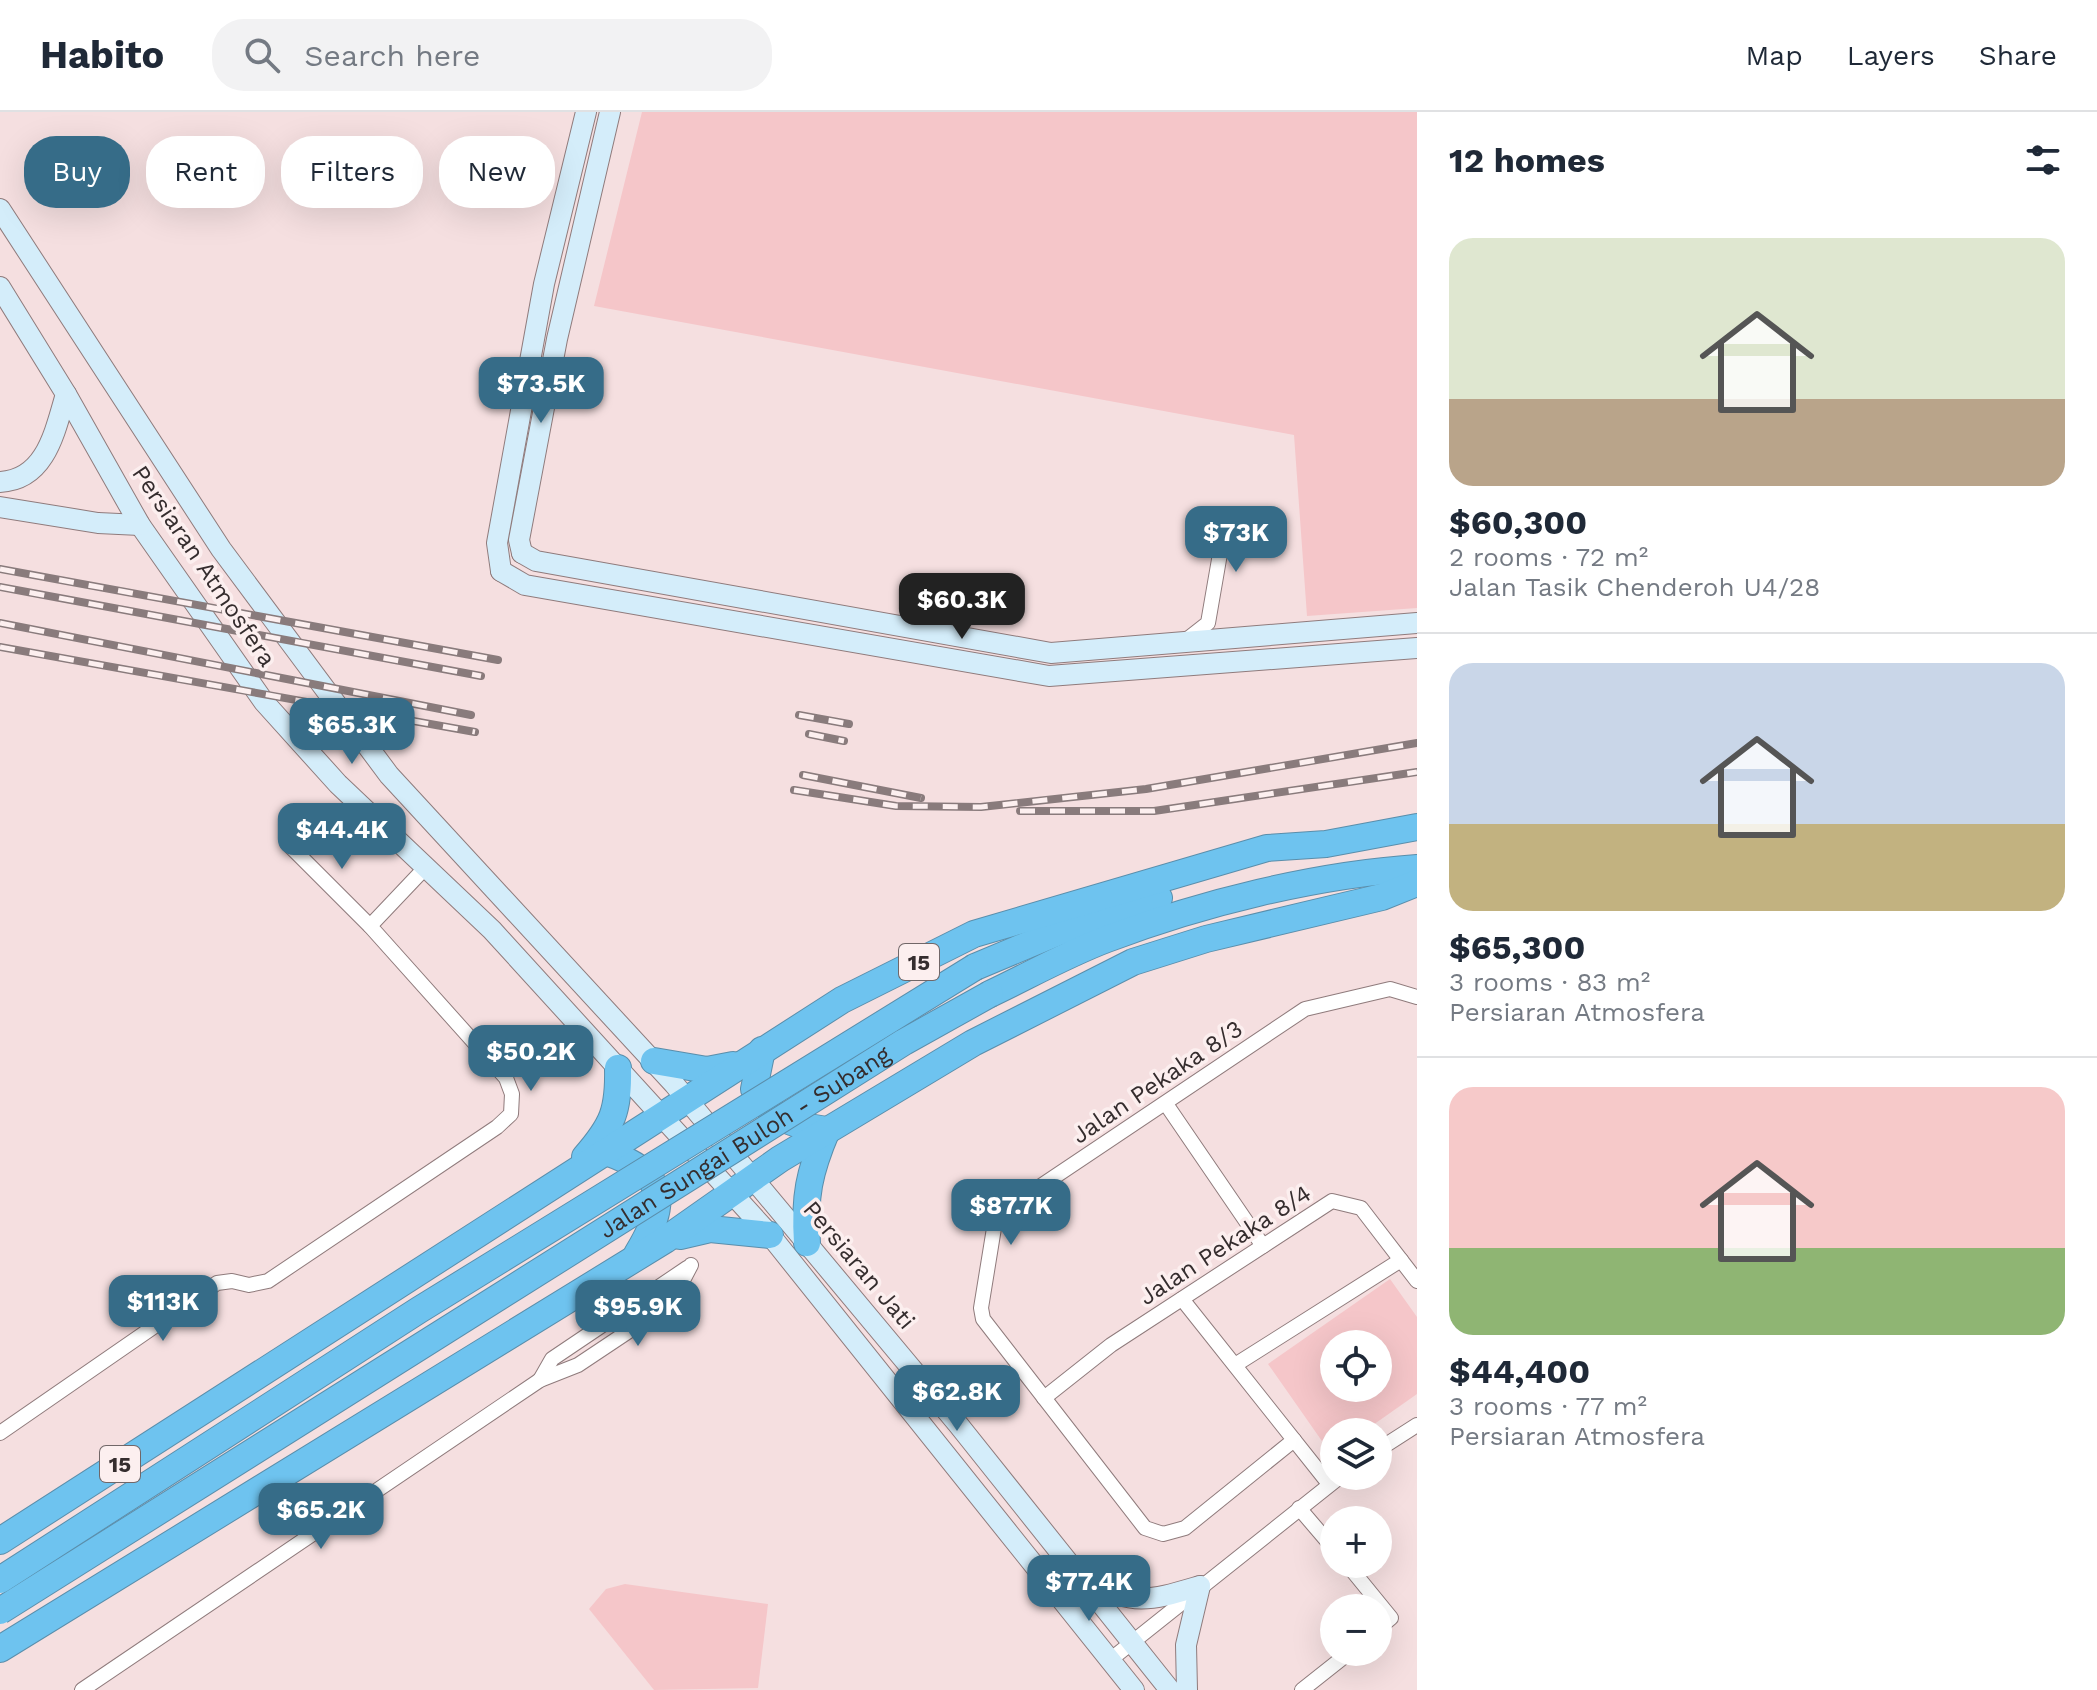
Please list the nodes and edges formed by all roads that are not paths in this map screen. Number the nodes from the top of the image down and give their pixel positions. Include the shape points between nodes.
1 (586, 112) edge
2 (610, 112) edge
3 (0, 209) edge
4 (544, 284) junction
5 (0, 287) edge
6 (568, 289) junction
7 (66, 394) junction
8 (0, 482) edge
9 (0, 507) edge
10 (1226, 519) dead end
11 (140, 525) junction
12 (522, 553) junction
13 (501, 571) junction
14 (1208, 623) junction
15 (1417, 623) edge
16 (1233, 639) junction
17 (1181, 643) junction
18 (1417, 648) edge
19 (1417, 827) edge
20 (287, 843) dead end
21 (1326, 844) junction
22 (425, 868) junction
23 (1417, 868) edge
24 (1417, 883) edge
25 (370, 926) junction
26 (1417, 997) edge
27 (752, 1057) junction
28 (654, 1061) junction
29 (618, 1068) junction
30 (686, 1099) junction
31 (1166, 1104) junction
32 (662, 1116) junction
33 (827, 1130) junction
34 (606, 1152) junction
35 (570, 1175) junction
36 (743, 1186) junction
37 (770, 1235) junction
38 (665, 1240) junction
39 (807, 1243) junction
40 (1263, 1246) junction
41 (635, 1258) junction
42 (1401, 1260) junction
43 (1417, 1281) edge
44 (1182, 1299) junction
45 (1235, 1365) junction
46 (540, 1380) junction
47 (1044, 1398) junction
48 (1417, 1425) edge
49 (0, 1433) edge
50 (1294, 1440) junction
51 (1392, 1441) edge
52 (1320, 1465) edge
53 (1322, 1490) edge
54 (1299, 1508) junction
55 (1320, 1533) edge
56 (0, 1541) edge
57 (1078, 1575) junction
58 (1358, 1578) edge
59 (0, 1580) edge
60 (1200, 1586) junction
61 (1371, 1594) edge
62 (0, 1611) edge
63 (1133, 1642) junction
64 (0, 1649) edge
65 (1110, 1660) junction
66 (1332, 1666) edge
67 (82, 1690) edge
68 (1134, 1690) edge
69 (1170, 1690) edge
70 (1187, 1690) edge
71 (1302, 1690) edge

1 - 4 main road
2 - 6 main road
3 - 28 main road, Persiaran Atmosfera via 221,549 389,775
4 - 6 main road
4 - 13 main road via 497,543
5 - 7 main road, Persiaran Atmosfera
6 - 12 main road via 519,540
7 - 8 main road via 42,462 28,476
7 - 11 main road, Persiaran Atmosfera
9 - 11 main road
10 - 14 street
11 - 22 main road, Persiaran Atmosfera via 264,702
12 - 13 main road
12 - 17 main road via 536,561 1027,651 1105,651
13 - 18 main road via 525,585 1049,676
14 - 16 street
14 - 17 street
15 - 16 main road
16 - 17 main road
19 - 21 highway, Jalan Sungai Buloh - Subang / 15
20 - 25 street
21 - 27 highway, Jalan Sungai Buloh - Subang / 15 via 1267,848 974,934 842,1000
21 - 59 highway, Jalan Sungai Buloh - Subang, bridge via 1071,928 975,967 419,1310
22 - 25 street
22 - 29 main road, Persiaran Atmosfera via 492,930
23 - 62 highway, Jalan Sungai Buloh - Subang, bridge via 1357,872 1186,913 1105,939 990,994 904,1042
24 - 33 highway, Jalan Sungai Buloh - Subang via 1382,897 1133,962 973,1043
25 - 49 street via 506,1078 511,1114 268,1281 217,1283
26 - 31 street, Jalan Pekaka 8/3 via 1390,989 1305,1009
27 - 28 highway via 707,1070
27 - 30 highway, Jalan Sungai Buloh - Subang / 15
27 - 33 highway via 754,1089 766,1109 792,1125
28 - 30 main road, Persiaran Atmosfera
29 - 32 main road, Persiaran Atmosfera
29 - 35 highway via 613,1121
30 - 32 highway, Jalan Sungai Buloh - Subang / 15
30 - 36 main road, Persiaran Jati
31 - 40 street
31 - 47 street, Jalan Pekaka 8/3 via 999,1214 995,1222 983,1319
32 - 34 highway, Jalan Sungai Buloh - Subang / 15
32 - 36 main road, Persiaran Atmosfera
33 - 36 highway, Jalan Sungai Buloh - Subang
33 - 39 highway via 809,1175 804,1204
34 - 35 highway, Jalan Sungai Buloh - Subang / 15
34 - 41 highway via 635,1162 650,1174 658,1193 659,1211
35 - 56 highway, Jalan Sungai Buloh - Subang / 15
36 - 37 main road, Persiaran Jati
36 - 38 highway, Jalan Sungai Buloh - Subang
36 - 39 main road, Persiaran Jati
37 - 38 highway, Jalan Sungai Buloh - Subang via 710,1229
37 - 65 main road, Persiaran Jati
38 - 41 highway, Jalan Sungai Buloh - Subang
39 - 57 main road, Persiaran Jati
40 - 42 street, Jalan Pekaka 8/4 via 1332,1201 1361,1208
40 - 44 street, Jalan Pekaka 8/4
41 - 64 highway, Jalan Sungai Buloh - Subang
42 - 43 street, Jalan Pekaka 8/4
42 - 45 street
44 - 45 street
44 - 47 street, Jalan Pekaka 8/4 via 1111,1345
45 - 50 street
46 - 46 street via 578,1365 671,1303 691,1265 552,1359
46 - 67 street
47 - 50 street, Jalan Pekaka 8/3 via 1145,1528 1163,1534 1185,1528
48 - 51 street
50 - 52 street
53 - 54 street
54 - 55 street
54 - 60 street
57 - 60 main road via 1128,1600 1154,1600
57 - 63 main road, Persiaran Jati
58 - 61 street
60 - 63 street
60 - 70 main road via 1186,1645
63 - 65 street
63 - 69 main road, Persiaran Jati
65 - 68 main road, Persiaran Jati
66 - 71 street

